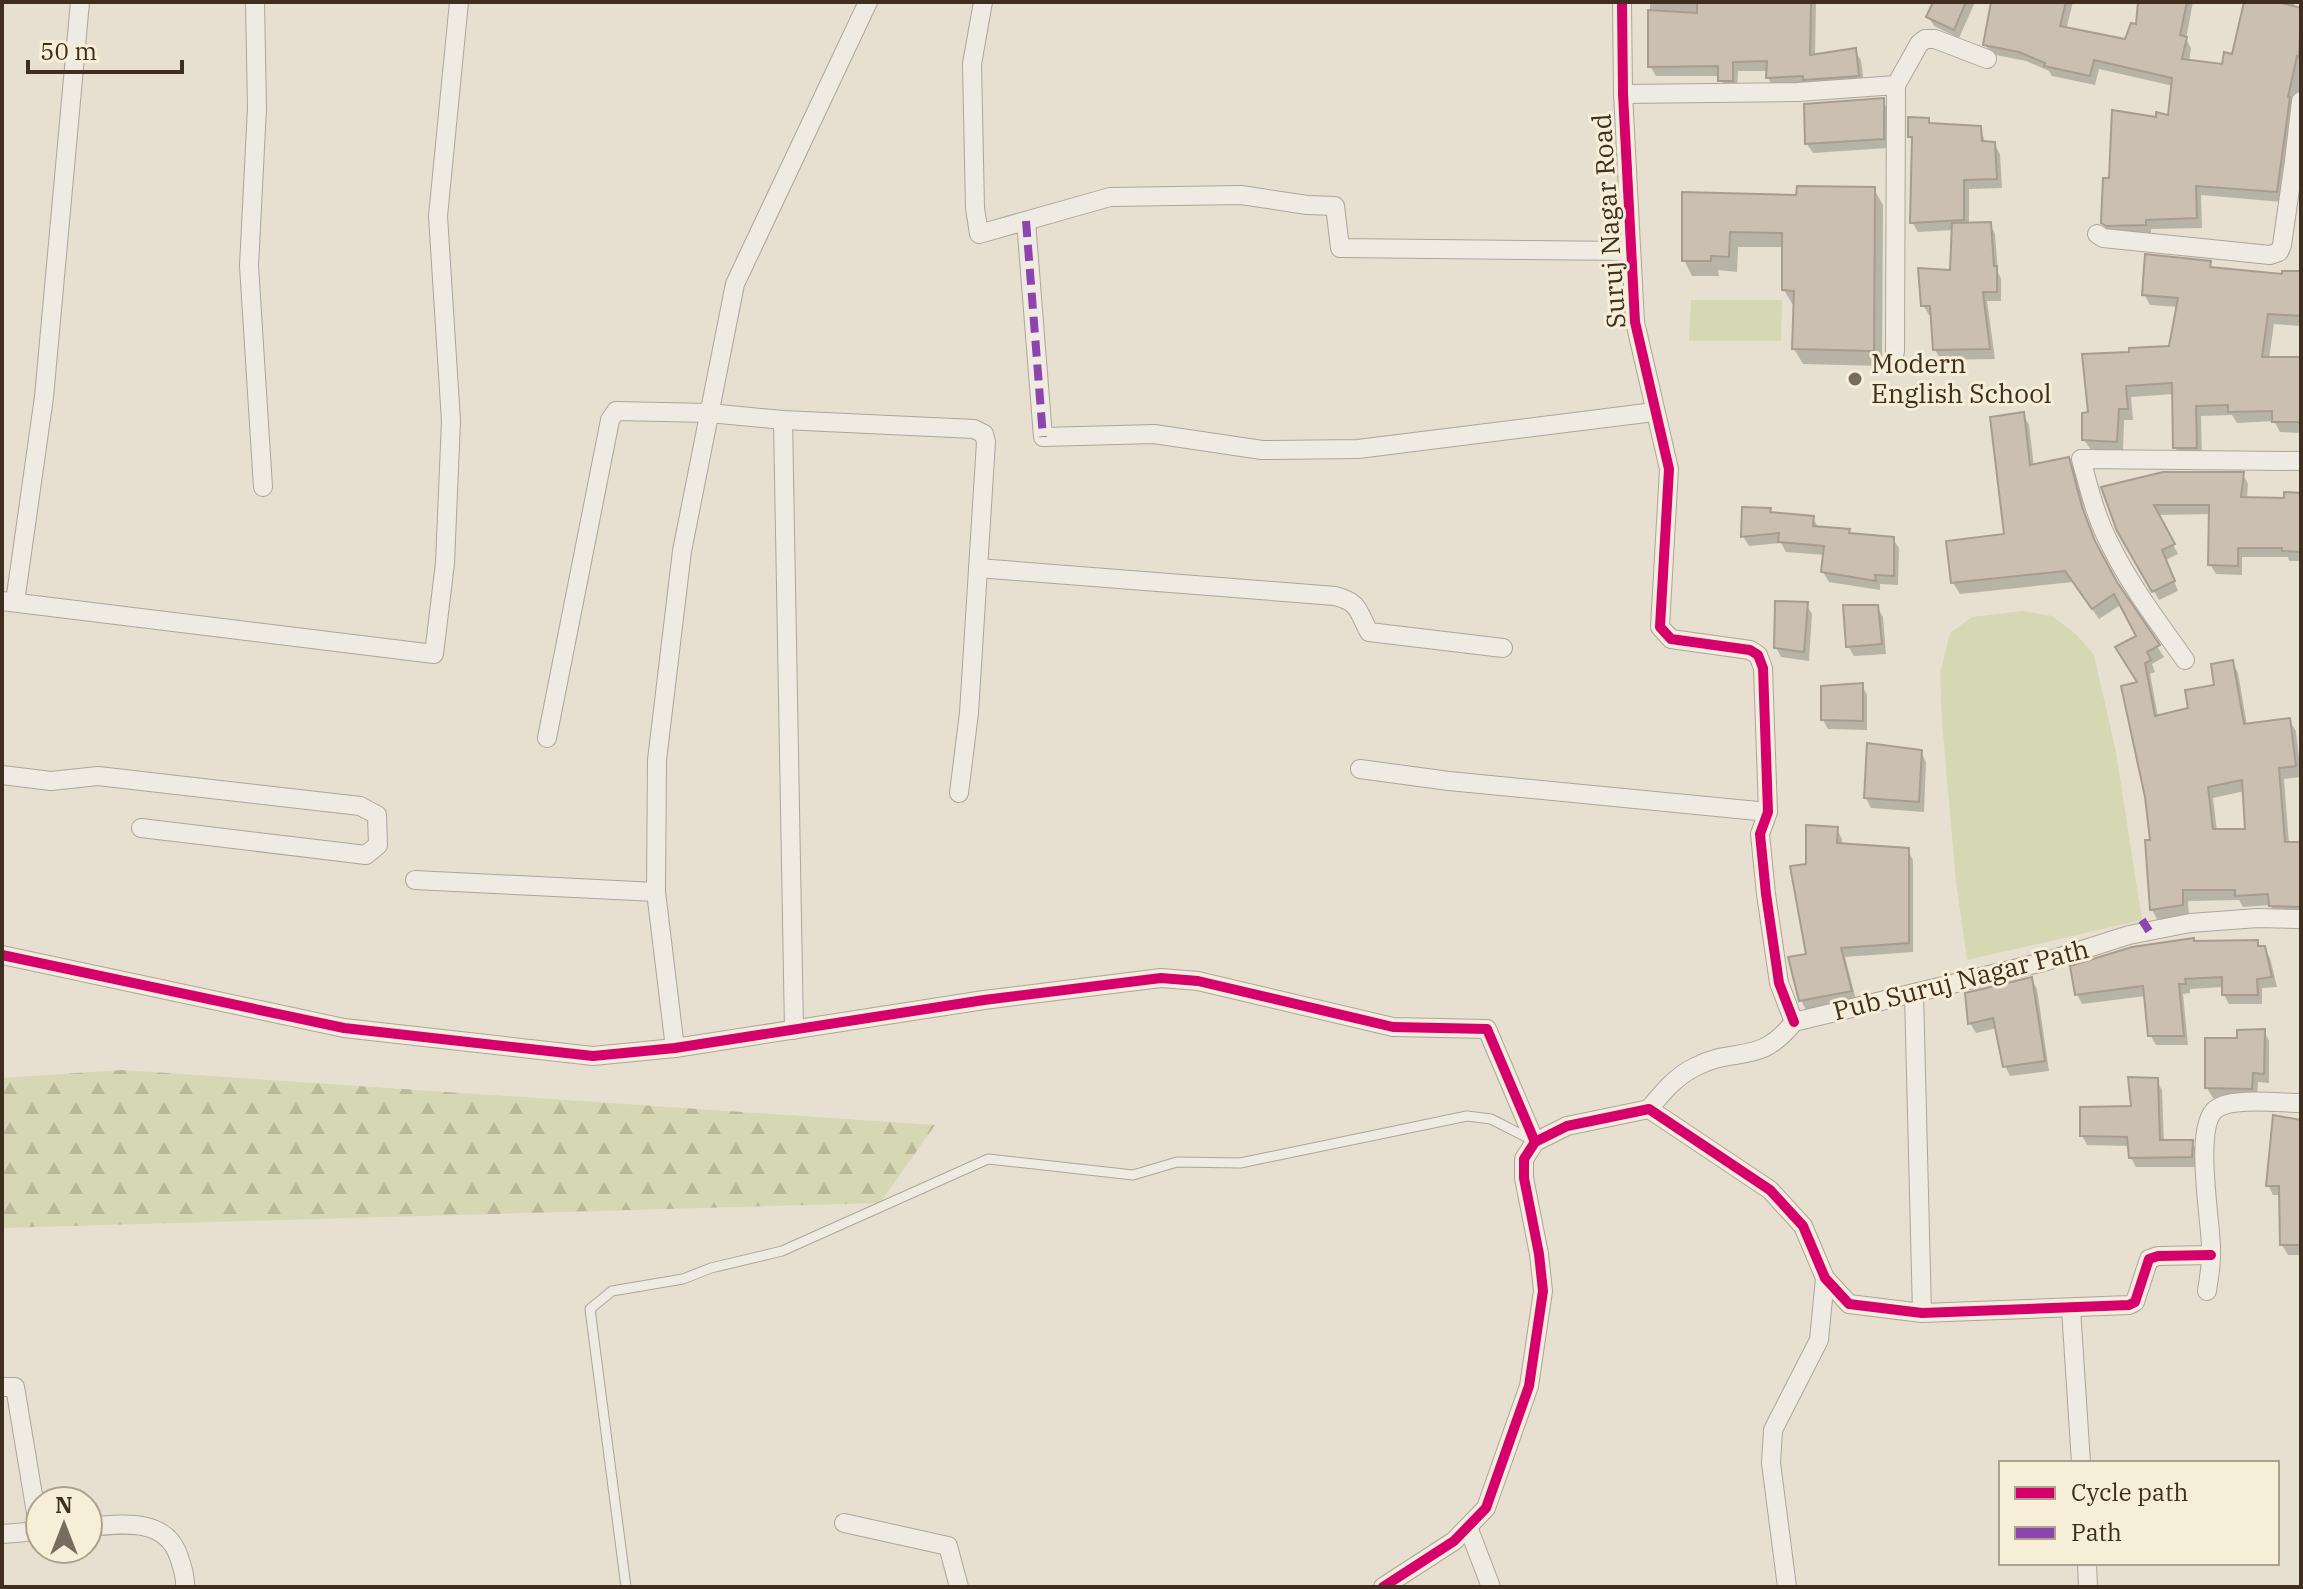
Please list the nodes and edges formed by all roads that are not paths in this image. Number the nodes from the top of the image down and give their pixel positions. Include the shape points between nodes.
1 (80, 2) edge
2 (255, 2) edge
3 (459, 2) edge
4 (868, 2) edge
5 (983, 2) edge
6 (1622, 2) edge
7 (1987, 59) dead end
8 (1896, 85) junction
9 (1623, 94) junction
10 (2301, 101) edge
11 (2297, 161) edge
12 (1026, 221) junction
13 (2097, 234) dead end
14 (1631, 251) junction
15 (1895, 352) dead end
16 (1654, 412) junction
17 (709, 413) junction
18 (783, 420) junction
19 (2301, 461) edge
20 (263, 487) dead end
21 (978, 568) junction
22 (8, 602) edge
23 (1503, 648) dead end
24 (2185, 660) dead end
25 (547, 738) dead end
26 (1360, 769) dead end
27 (2, 775) edge
28 (959, 793) dead end
29 (1768, 812) junction
30 (141, 828) dead end
31 (415, 880) dead end
32 (656, 892) junction
33 (2301, 919) edge
34 (2, 955) edge
35 (1914, 994) junction
36 (1794, 1022) junction
37 (794, 1030) junction
38 (675, 1048) junction
39 (2301, 1103) edge
40 (1649, 1109) junction
41 (1535, 1142) junction
42 (2211, 1255) junction
43 (1825, 1278) junction
44 (2207, 1291) dead end
45 (2071, 1309) junction
46 (1922, 1313) junction
47 (2, 1387) edge
48 (2081, 1461) edge
49 (32, 1485) edge
50 (844, 1523) dead end
51 (104, 1525) edge
52 (1468, 1527) junction
53 (24, 1532) edge
54 (2, 1534) edge
55 (2087, 1565) edge
56 (185, 1587) edge
57 (626, 1587) edge
58 (959, 1587) edge
59 (1383, 1587) edge
60 (1491, 1587) edge
61 (1787, 1587) edge
62 (2088, 1587) edge

1 - 22 street via 44,397
2 - 20 street via 257,108 249,266
3 - 22 street via 438,216 451,421 445,563 434,654
4 - 17 street via 735,284
5 - 12 street via 972,64 979,234
6 - 9 street, Suruj Nagar Road
7 - 8 street via 1925,39
8 - 9 street
8 - 15 street
9 - 14 street, Suruj Nagar Road
10 - 11 street
11 - 13 street via 2279,252
12 - 14 street via 1110,197 1241,195 1335,206 1340,248
12 - 16 street via 1043,437 1154,434 1262,450 1358,449
14 - 16 street, Suruj Nagar Road via 1635,322
16 - 29 street, Suruj Nagar Road via 1669,469 1660,627 1671,639 1758,655 1763,668
17 - 18 street
17 - 25 street via 624,409 610,420
17 - 32 street via 682,551 657,760
18 - 21 street via 974,429 984,434
18 - 37 street
19 - 24 street via 2081,459 2109,544
21 - 23 street via 1335,596 1358,607 1369,632
21 - 28 street
26 - 29 street
27 - 30 street via 51,781 98,776 360,806 377,815 378,845 366,855
29 - 36 street, Suruj Nagar Road via 1760,834 1766,894 1779,983
31 - 32 street
32 - 38 street
33 - 35 street, Pub Suruj Nagar Path via 2190,923
34 - 38 street via 344,1028 593,1056
35 - 36 street, Pub Suruj Nagar Path
35 - 46 street
36 - 40 street, Pub Suruj Nagar Path via 1761,1050 1695,1067
37 - 38 street
37 - 41 street via 1161,978 1198,981 1393,1027 1487,1029
39 - 42 street via 2225,1104 2208,1118 2204,1163
40 - 41 street via 1567,1126
40 - 43 street via 1770,1190 1803,1226
41 - 52 street via 1524,1159 1524,1178 1543,1291 1529,1386 1486,1508
41 - 57 lane via 1491,1119 1467,1116 1240,1163 1177,1162 1133,1175 988,1159 782,1251 683,1279 612,1291 590,1309
42 - 44 street
42 - 45 street via 2149,1259 2135,1302
43 - 46 street via 1849,1304
43 - 61 street via 1819,1340 1773,1430 1771,1463
45 - 46 street
45 - 48 street
47 - 49 street via 15,1387
50 - 58 street via 948,1546
51 - 56 street via 157,1528 175,1544
52 - 59 street
52 - 60 street
53 - 54 street
55 - 62 street

